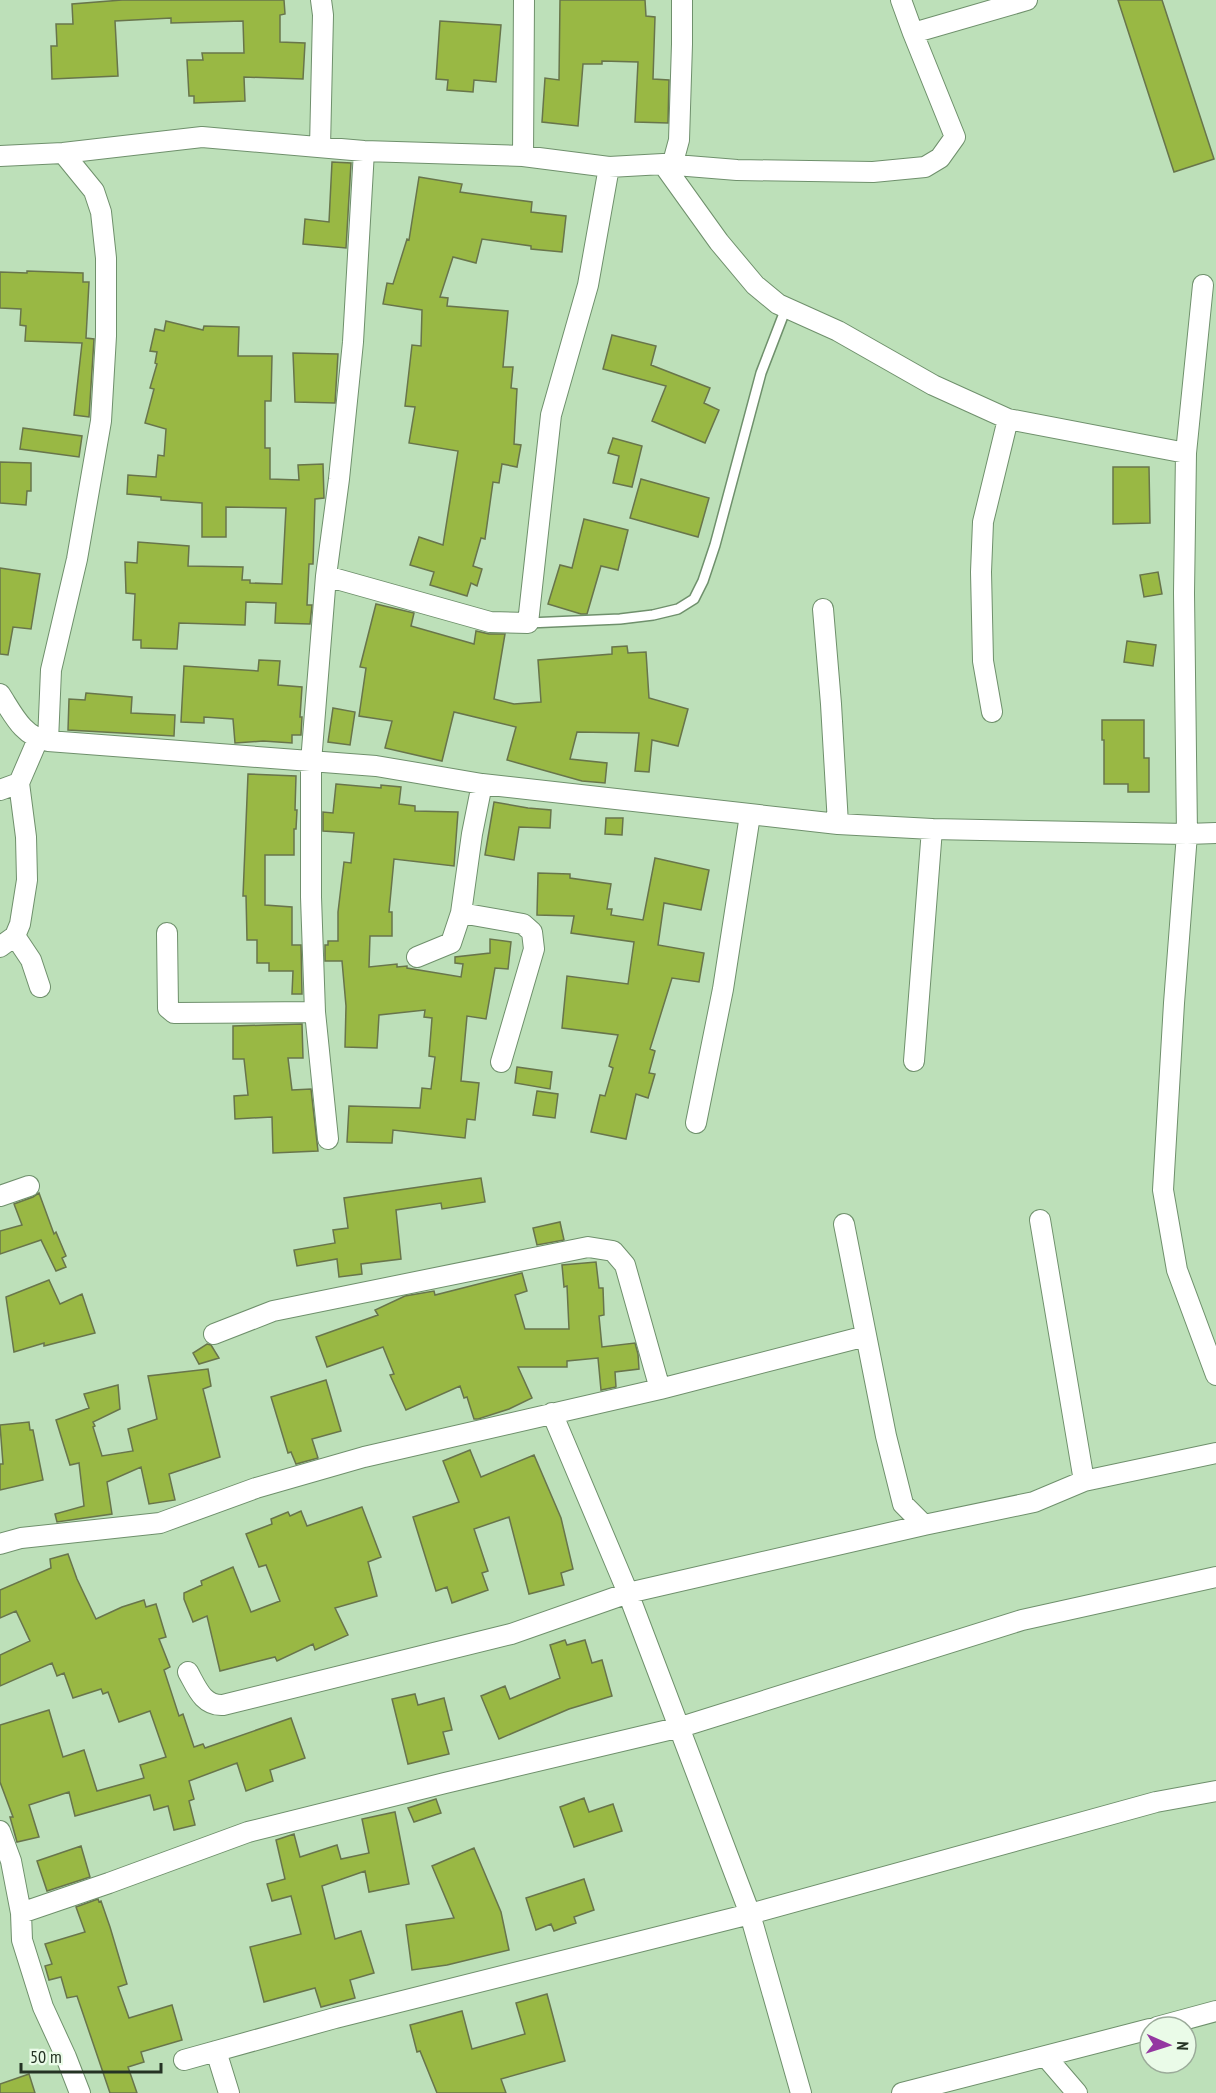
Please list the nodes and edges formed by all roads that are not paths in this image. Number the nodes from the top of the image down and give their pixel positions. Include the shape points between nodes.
1 (321, 0) edge
2 (524, 0) edge
3 (682, 0) edge
4 (901, 0) edge
5 (1027, 0) edge
6 (913, 33) junction
7 (320, 147) junction
8 (364, 151) junction
9 (63, 153) junction
10 (0, 156) edge
11 (524, 156) junction
12 (668, 165) junction
13 (609, 166) junction
14 (1203, 285) dead end
15 (786, 308) junction
16 (1008, 419) junction
17 (1186, 453) junction
18 (326, 576) junction
19 (823, 609) dead end
20 (528, 623) junction
21 (0, 694) edge
22 (992, 712) dead end
23 (43, 740) junction
24 (311, 762) junction
25 (19, 783) junction
26 (482, 784) junction
27 (0, 790) edge
28 (750, 815) junction
29 (838, 824) junction
30 (933, 830) junction
31 (1216, 832) edge
32 (1187, 834) junction
33 (461, 913) junction
34 (167, 933) dead end
35 (7, 941) edge
36 (417, 957) dead end
37 (40, 987) dead end
38 (315, 1012) junction
39 (914, 1061) dead end
40 (501, 1062) dead end
41 (696, 1123) dead end
42 (328, 1139) dead end
43 (29, 1186) dead end
44 (0, 1196) edge
45 (1040, 1220) dead end
46 (844, 1224) dead end
47 (214, 1334) dead end
48 (866, 1336) junction
49 (1216, 1375) edge
50 (660, 1389) junction
51 (552, 1413) junction
52 (1216, 1453) edge
53 (1084, 1481) junction
54 (924, 1525) junction
55 (0, 1544) edge
56 (1216, 1577) edge
57 (628, 1593) junction
58 (188, 1672) dead end
59 (681, 1727) junction
60 (1216, 1791) edge
61 (0, 1831) edge
62 (21, 1913) junction
63 (750, 1914) junction
64 (1216, 2011) edge
65 (1198, 2016) edge
66 (1138, 2032) edge
67 (216, 2051) junction
68 (1046, 2057) junction
69 (184, 2060) dead end
70 (80, 2093) edge
71 (229, 2093) edge
72 (801, 2093) edge
73 (902, 2093) edge
74 (1077, 2093) edge

1 - 7 street
2 - 11 street
3 - 12 street via 679,140
4 - 6 street
5 - 6 street
6 - 12 street via 955,137 940,158 925,167 873,172
7 - 8 street
7 - 9 street via 202,137
8 - 11 street
8 - 18 street via 353,342
9 - 10 street
9 - 23 street via 94,191 100,212 106,258 106,336 101,421 51,670
11 - 13 street
12 - 13 street
12 - 15 street via 719,242 755,285
13 - 20 street via 588,285 551,415
14 - 17 street
15 - 16 street via 838,331 933,385
15 - 20 lane via 761,373 715,545 694,599 678,609 652,615
16 - 17 street
16 - 22 street via 983,522 983,661
17 - 32 street
18 - 20 street via 490,622
18 - 24 street
19 - 29 street
21 - 23 street via 28,734
23 - 24 street
23 - 25 street
24 - 26 street via 376,766
24 - 38 street
25 - 27 street
25 - 35 street via 27,880 20,924
26 - 28 street
26 - 33 street
28 - 29 street
28 - 41 street via 723,989
29 - 30 street
30 - 32 street
30 - 39 street
31 - 32 street
32 - 49 street via 1163,1190 1177,1270
33 - 36 street via 451,942
33 - 40 street via 523,924 532,932 534,949
34 - 38 street via 168,1008 174,1013
35 - 37 street via 31,960
38 - 42 street
43 - 44 street
45 - 53 street
46 - 48 street
47 - 50 street via 273,1311 588,1247 613,1251 625,1265
48 - 50 street
48 - 54 street via 903,1504
50 - 51 street
51 - 55 street via 364,1457 256,1488 160,1523 21,1538
51 - 57 street
52 - 53 street
53 - 54 street via 1034,1502
54 - 57 street
56 - 59 street via 1022,1620
57 - 58 street via 511,1634 224,1705 207,1702
57 - 59 street
59 - 62 street via 248,1832
59 - 63 street
60 - 63 street via 1156,1802
61 - 62 street via 11,1861
62 - 70 street via 22,1940 40,1998
63 - 67 street
63 - 72 street
64 - 65 street
66 - 68 street
67 - 69 street
67 - 71 street
68 - 73 street
68 - 74 street

